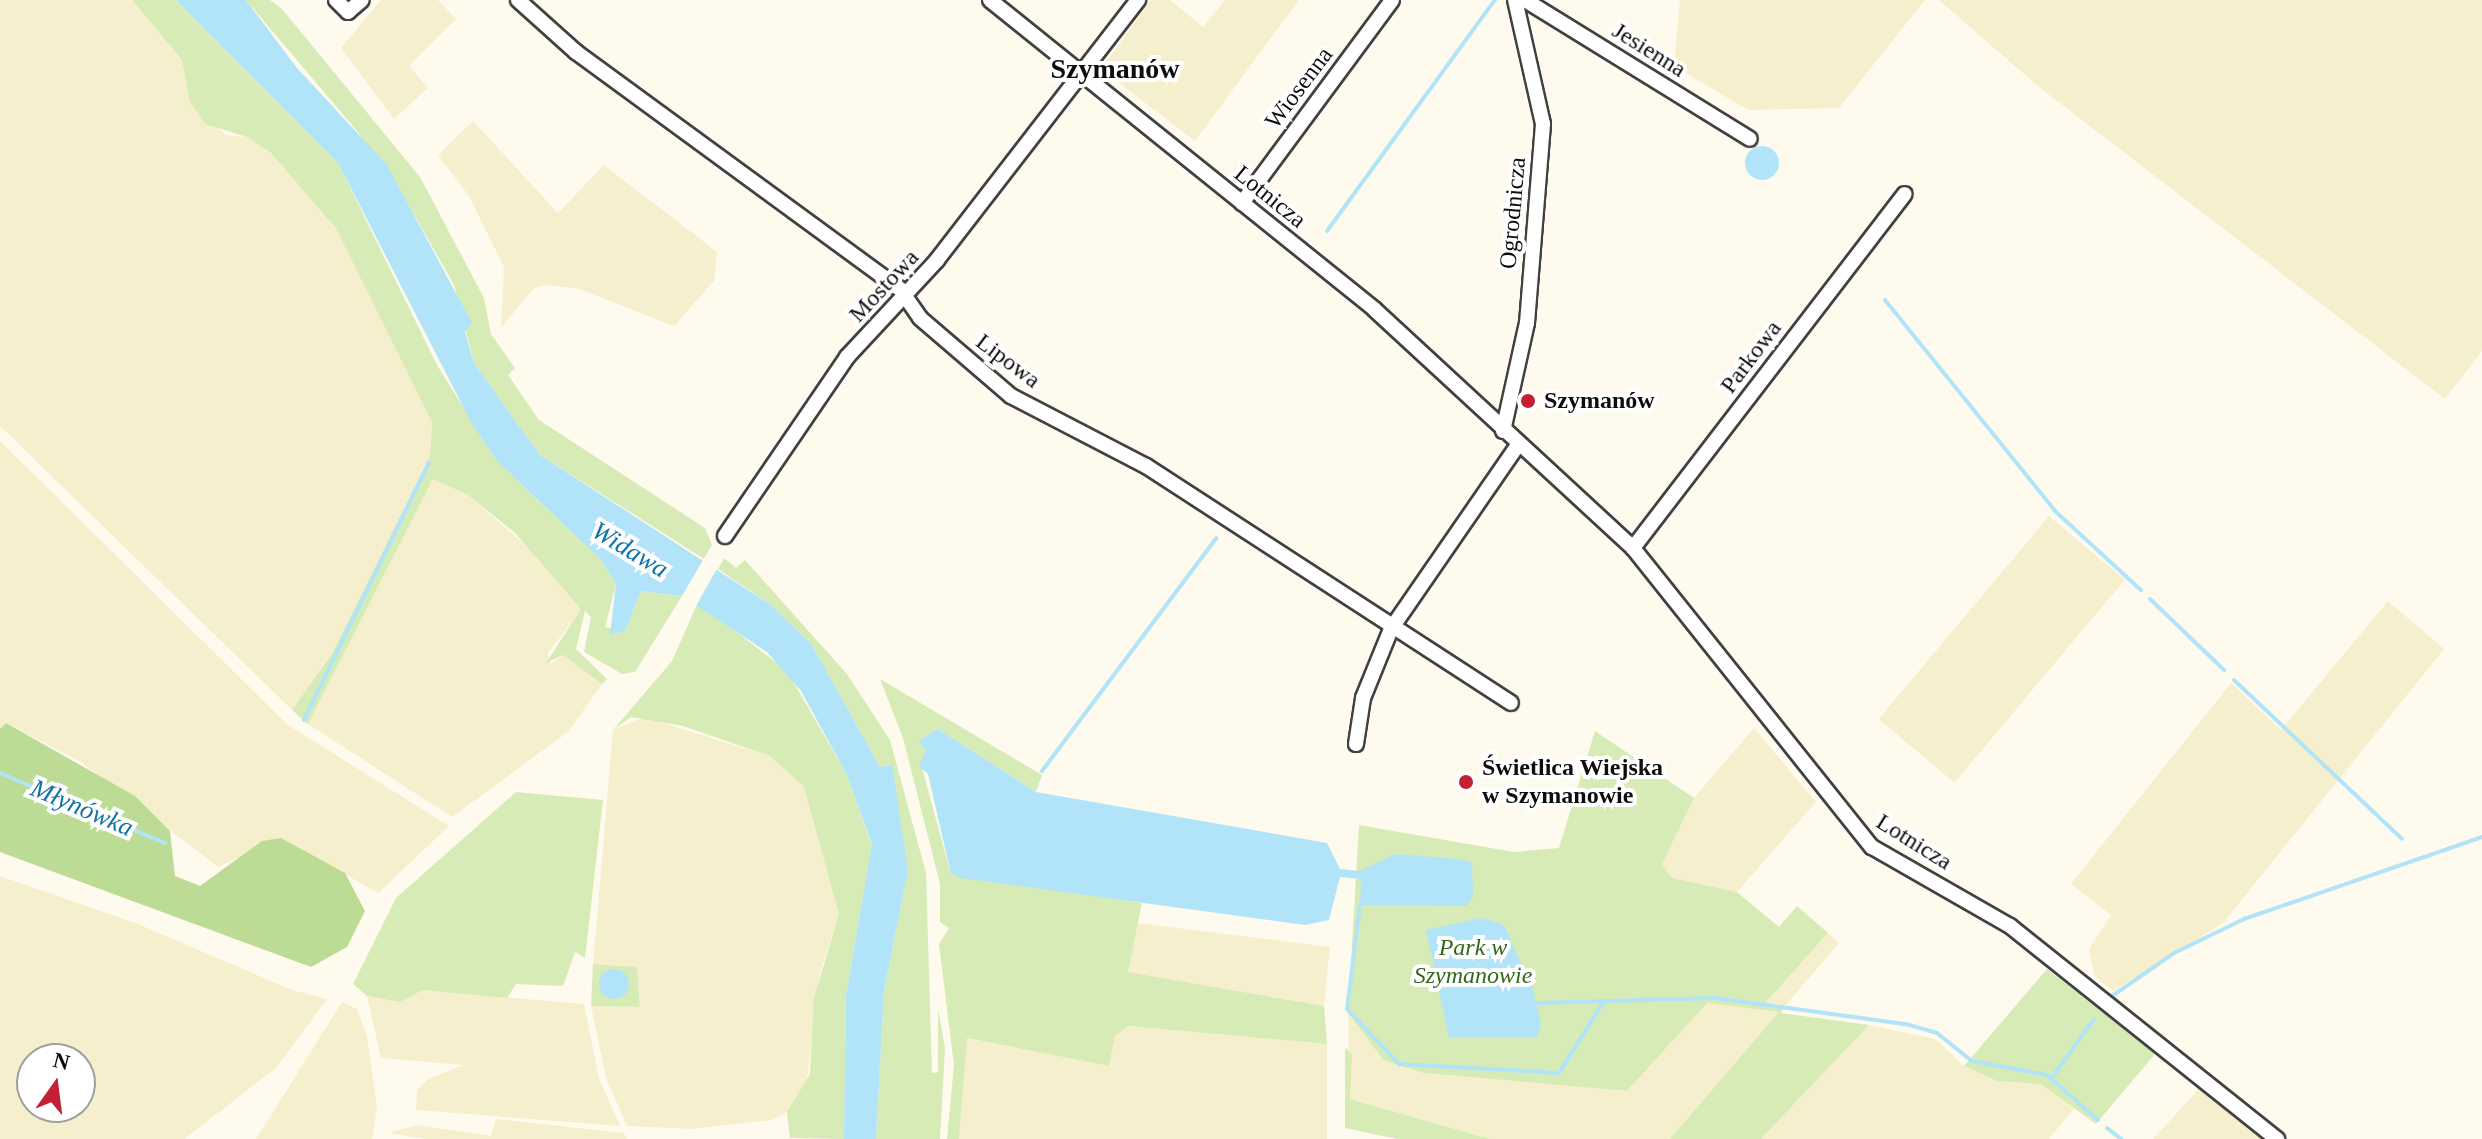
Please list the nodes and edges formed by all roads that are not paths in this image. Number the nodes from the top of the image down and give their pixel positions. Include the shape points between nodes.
1 (336, 0) edge
2 (362, 0) edge
3 (518, 0) edge
4 (990, 0) edge
5 (1138, 0) edge
6 (1392, 0) edge
7 (1515, 0) edge
8 (1525, 0) edge
9 (1082, 70) junction
10 (1750, 139) dead end
11 (1905, 194) dead end
12 (1242, 203) junction
13 (906, 297) junction
14 (1511, 439) junction
15 (725, 536) dead end
16 (1633, 548) junction
17 (1391, 629) junction
18 (1511, 703) dead end
19 (1356, 744) dead end
20 (2277, 1139) edge

1 - 2 street via 348,12
3 - 13 street, Lipowa via 576,52
4 - 9 street, Lotnicza
5 - 9 street, Mostowa
6 - 12 street, Wiosenna
7 - 14 street, Ogrodnicza via 1543,124 1527,323
8 - 10 street, Jesienna
9 - 12 street, Lotnicza
9 - 13 street, Mostowa
11 - 16 street, Parkowa
12 - 14 street, Lotnicza via 1374,309
13 - 15 street, Mostowa via 847,357
13 - 17 street, Lipowa via 1011,396 1146,466
14 - 16 street, Lotnicza
14 - 17 street, Ogrodnicza
16 - 20 street, Lotnicza via 1872,847 2010,926
17 - 18 street, Lipowa
17 - 19 street, Ogrodnicza via 1363,698

